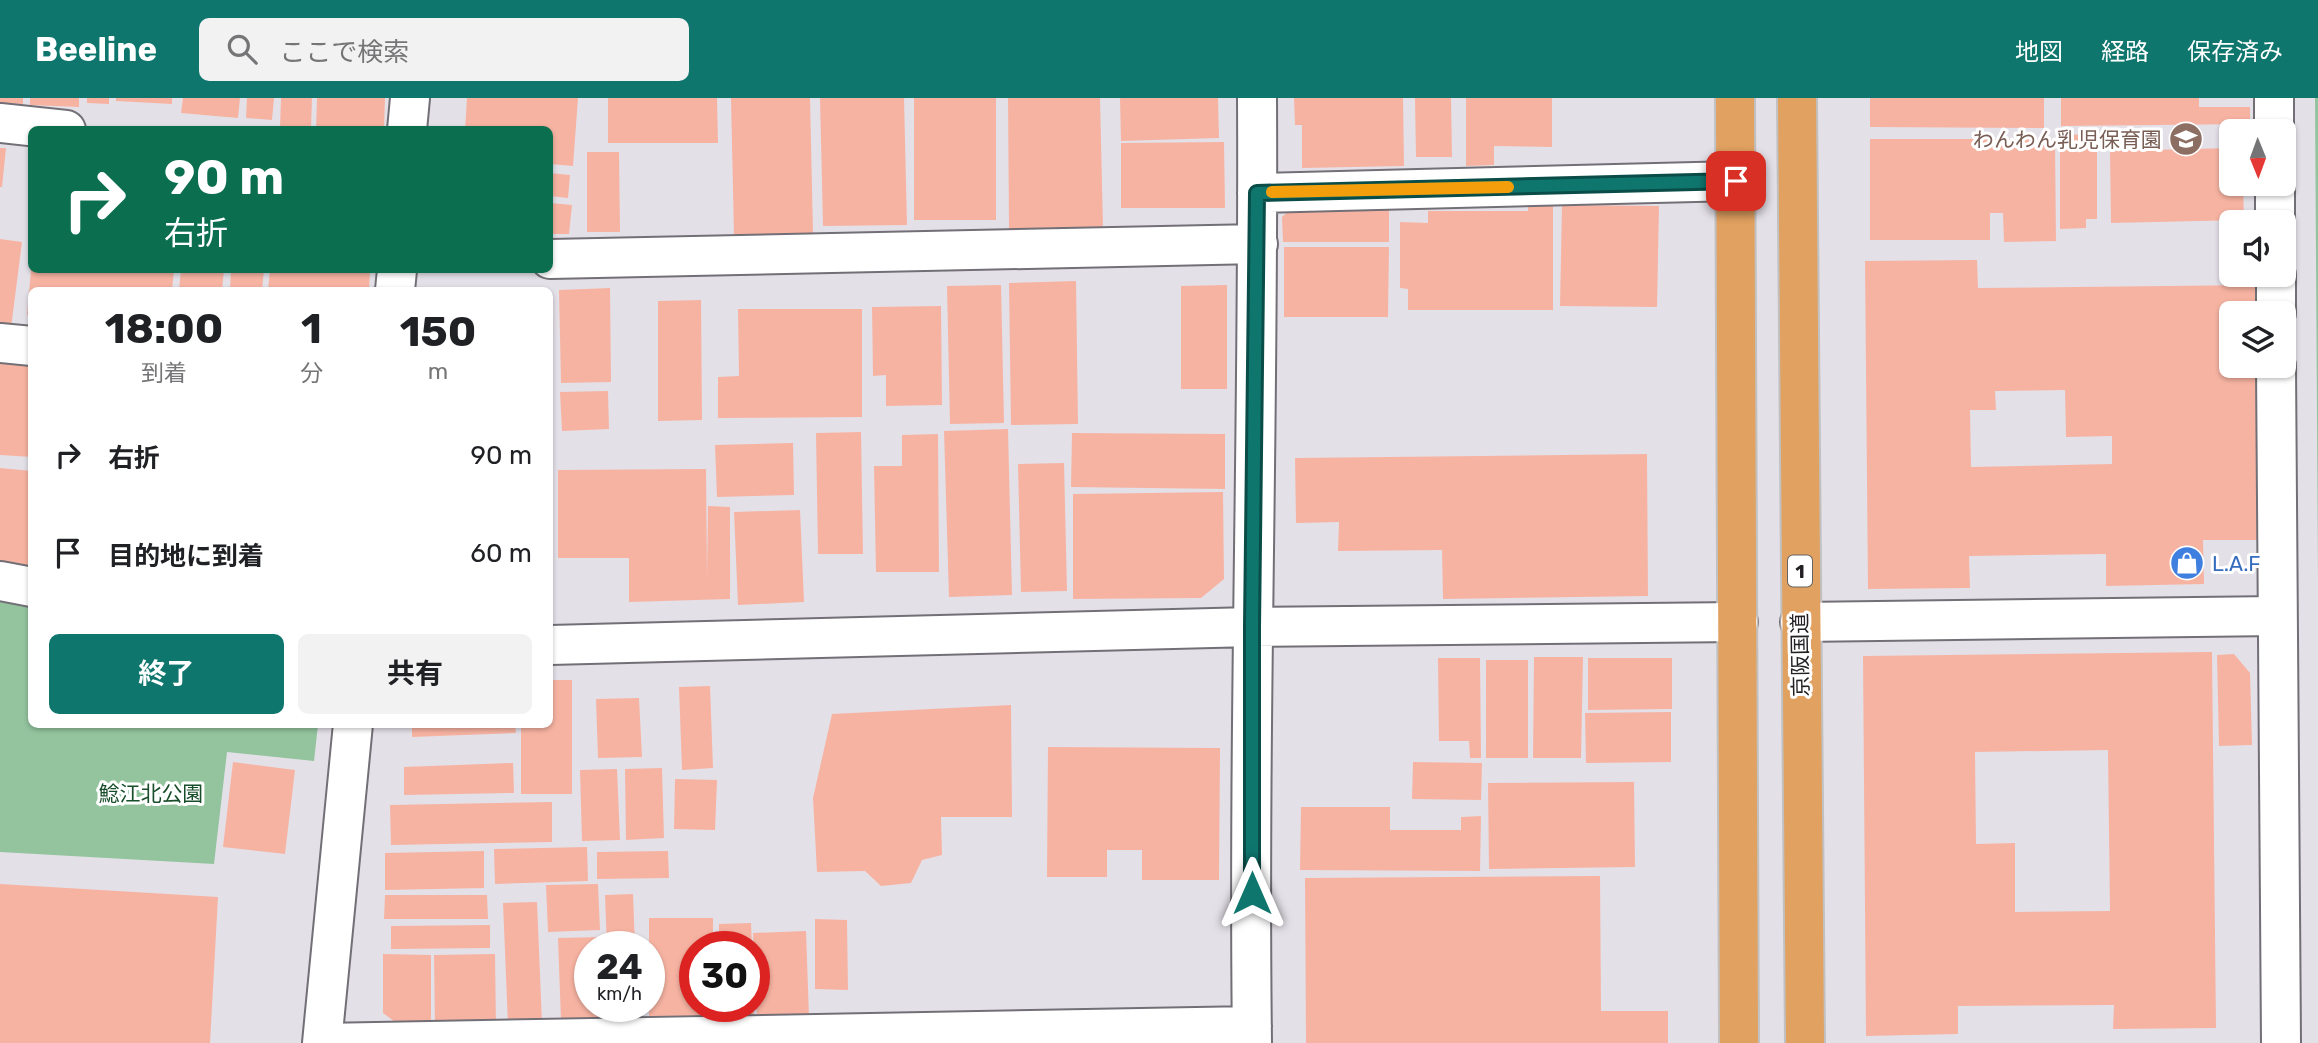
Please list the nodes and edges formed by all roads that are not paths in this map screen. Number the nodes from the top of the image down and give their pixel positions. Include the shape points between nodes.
1 (410, 98) edge
2 (1257, 98) edge
3 (1735, 98) edge
4 (1797, 98) edge
5 (2274, 98) edge
6 (2274, 119) edge
7 (0, 123) edge
8 (28, 126) edge
9 (407, 126) edge
10 (1736, 181) junction
11 (1257, 193) junction
12 (1258, 244) junction
13 (553, 259) edge
14 (0, 343) edge
15 (28, 346) edge
16 (2276, 378) edge
17 (0, 581) edge
18 (28, 586) edge
19 (2277, 616) junction
20 (1738, 622) junction
21 (1800, 622) junction
22 (1252, 627) junction
23 (553, 645) edge
24 (353, 728) edge
25 (1252, 1035) edge
26 (322, 1043) edge
27 (1739, 1043) edge
28 (1805, 1043) edge
29 (2281, 1043) edge

1 - 9 street
2 - 11 street
3 - 10 highway
4 - 21 highway, 京阪国道 / 1
5 - 6 street
7 - 8 street
10 - 11 street
10 - 20 highway
11 - 12 street
12 - 13 street
12 - 22 street
14 - 15 street
16 - 19 street
17 - 18 street
19 - 21 street
19 - 29 street
20 - 22 street
20 - 27 highway
21 - 28 highway, 京阪国道 / 1
22 - 23 street
22 - 25 street
24 - 26 street
25 - 26 street

